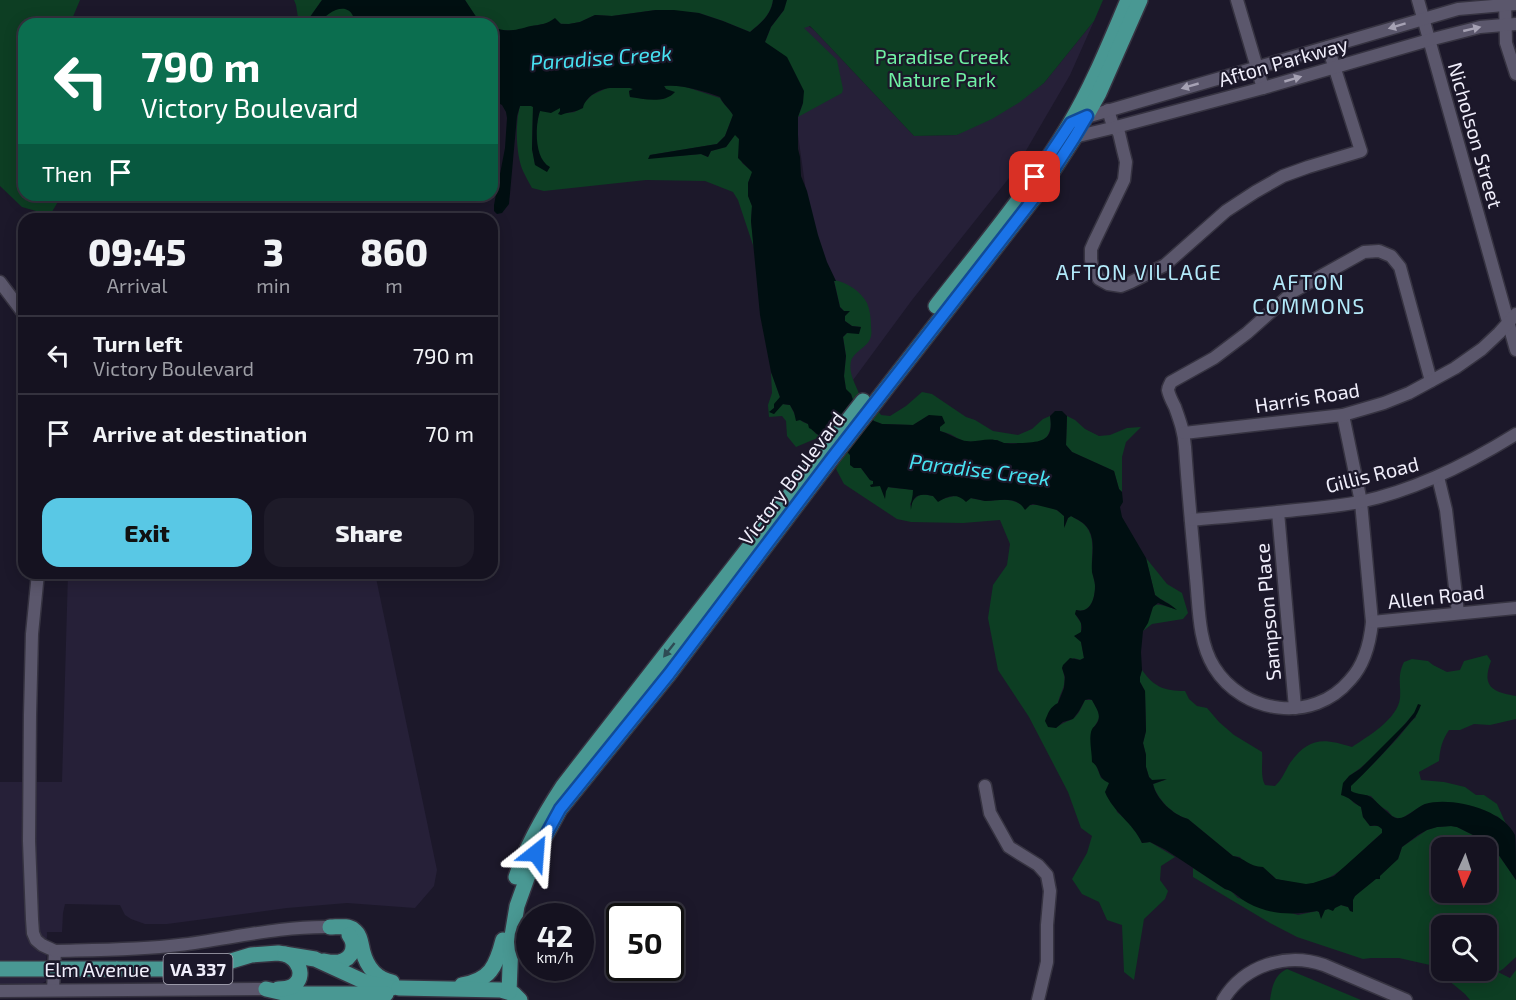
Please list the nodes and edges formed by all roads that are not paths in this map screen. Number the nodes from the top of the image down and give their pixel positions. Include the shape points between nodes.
1 (1128, 0) edge
2 (1140, 0) edge
3 (1237, 0) edge
4 (1418, 0) edge
5 (1509, 2) edge
6 (1423, 18) junction
7 (1511, 24) edge
8 (1429, 40) junction
9 (1328, 47) junction
10 (1257, 67) junction
11 (1334, 67) junction
12 (1516, 74) edge
13 (1263, 88) junction
14 (1108, 110) junction
15 (1087, 116) junction
16 (1116, 127) junction
17 (1069, 133) junction
18 (0, 282) edge
19 (18, 307) edge
20 (1512, 318) edge
21 (1516, 350) edge
22 (1431, 381) junction
23 (1343, 415) junction
24 (1184, 433) junction
25 (1516, 435) edge
26 (1438, 477) junction
27 (1361, 502) junction
28 (1278, 512) junction
29 (1191, 520) junction
30 (38, 579) edge
31 (1516, 608) edge
32 (1458, 613) junction
33 (1372, 622) junction
34 (1295, 708) junction
35 (985, 786) dead end
36 (534, 844) junction
37 (330, 927) junction
38 (503, 940) junction
39 (55, 951) junction
40 (363, 951) junction
41 (282, 954) junction
42 (315, 959) junction
43 (0, 969) edge
44 (355, 977) junction
45 (396, 988) junction
46 (450, 988) junction
47 (53, 990) junction
48 (266, 990) junction
49 (0, 991) edge
50 (508, 996) edge
51 (1038, 1000) edge
52 (1223, 1000) edge
53 (1406, 1000) edge

1 - 17 main road, Victory Boulevard
2 - 15 main road, Victory Boulevard
3 - 10 street
4 - 6 street, Nicholson Street
5 - 6 street, Afton Parkway
5 - 7 street
6 - 8 street, Nicholson Street
6 -> 9 street, Afton Parkway
8 -> 7 street, Afton Parkway
7 - 12 street via 1506,44
8 - 11 street, Afton Parkway
8 - 20 street, Nicholson Street
9 - 10 street, Afton Parkway
9 - 11 street
10 - 13 street
10 -> 14 street, Afton Parkway
13 -> 11 street, Afton Parkway
11 - 16 street via 1361,151 1274,182 1226,211 1165,265 1121,286 1099,279 1091,259 1091,249 1124,180 1126,162
13 - 16 street, Afton Parkway
14 - 15 street, Afton Parkway
14 - 16 street
15 - 17 main road, Victory Boulevard
16 - 17 street, Afton Parkway
17 - 36 main road, Victory Boulevard via 669,674
18 - 19 street
20 - 21 street, Nicholson Street
20 - 22 street, Harris Road via 1482,349
22 - 23 street, Harris Road via 1384,403
22 - 24 street, Allen Road via 1400,267 1391,256 1379,251 1364,252 1294,291 1214,358 1171,382 1168,390
23 - 24 street, Harris Road
23 - 27 street
24 - 29 street, Allen Road
25 - 26 street, Gillis Road
26 - 27 street, Gillis Road
26 - 32 street via 1446,510
27 - 28 street, Gillis Road
27 - 33 street
28 - 29 street, Gillis Road
28 - 34 street, Sampson Place
29 - 34 street, Allen Road via 1201,625 1212,664 1246,698 1263,705
30 - 39 street via 30,715 32,919 36,940
31 - 32 street, Allen Road
32 - 33 street, Allen Road
33 - 34 street, Allen Road via 1366,654 1350,681 1327,699
35 - 51 street via 990,813 1009,847 1047,875 1047,962
36 - 38 main road, Victory Boulevard via 523,855
36 - 50 main road, Victory Boulevard via 514,919
37 - 39 street via 261,932 178,945
37 - 40 main road via 354,930
37 - 42 main road via 349,935 352,951 340,962
38 - 46 main road via 490,972 473,983
38 - 50 main road, Victory Boulevard
39 - 47 street
40 - 44 main road
40 - 45 main road via 375,974
41 - 42 main road, VA 337
41 - 43 main road, VA 337, bridge via 251,955 200,969
41 - 48 main road via 294,958 300,973 298,981 286,988
42 - 44 main road, VA 337
44 - 45 main road, VA 337
45 - 46 main road
45 - 48 main road via 288,994
46 - 50 main road
47 - 48 street, Elm Avenue
47 - 49 street, Elm Avenue
52 - 53 street via 1251,971 1273,962 1296,960 1316,962

